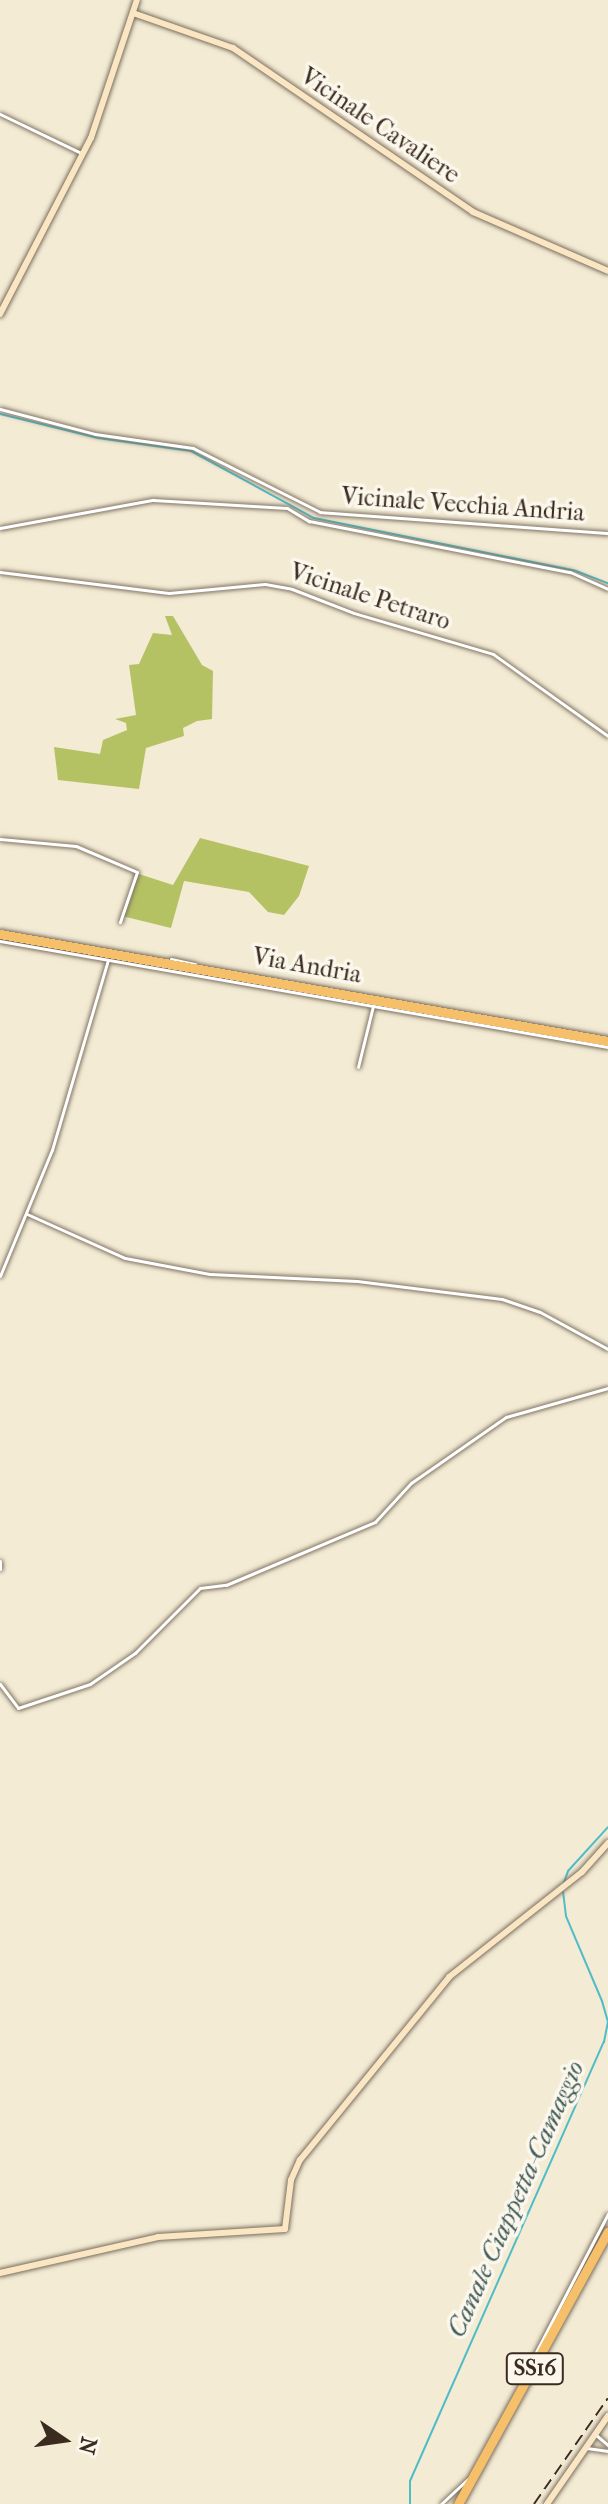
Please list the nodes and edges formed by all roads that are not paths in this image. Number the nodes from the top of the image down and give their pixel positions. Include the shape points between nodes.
1 (137, 0) edge
2 (133, 13) junction
3 (0, 114) edge
4 (83, 154) junction
5 (608, 271) edge
6 (0, 314) edge
7 (0, 409) edge
8 (0, 528) edge
9 (608, 533) edge
10 (0, 572) edge
11 (608, 589) edge
12 (608, 736) edge
13 (0, 839) edge
14 (120, 922) dead end
15 (0, 936) edge
16 (108, 960) junction
17 (373, 1006) junction
18 (608, 1042) edge
19 (358, 1067) dead end
20 (27, 1214) junction
21 (0, 1276) edge
22 (608, 1349) edge
23 (608, 1388) edge
24 (0, 1561) edge
25 (0, 1569) edge
26 (0, 1684) edge
27 (608, 1843) edge
28 (608, 2214) edge
29 (608, 2231) edge
30 (608, 2238) edge
31 (0, 2273) edge
32 (608, 2416) edge
33 (595, 2435) junction
34 (608, 2445) edge
35 (584, 2450) junction
36 (608, 2451) edge
37 (441, 2504) edge
38 (460, 2504) edge
39 (547, 2504) edge

1 - 2 street
2 - 4 street
2 - 5 street, Vicinale Cavaliere via 233,48 473,212
3 - 4 street
4 - 6 street
7 - 9 street, Vicinale Vecchia Andria via 95,434 193,448 320,512
8 - 11 street via 153,500 287,508 309,521 570,572
10 - 12 street, Vicinale Petraro via 169,593 265,584 292,589 493,654
13 - 14 street via 76,846 137,872
15 - 16 street, Via Andria
15 - 18 highway
16 - 17 street, Via Andria
16 - 20 street via 52,1150
17 - 18 street, Via Andria
17 - 19 street
20 - 21 street
20 - 22 street via 125,1258 210,1274 357,1281 502,1299 540,1312
23 - 26 street via 506,1417 411,1483 375,1522 226,1585 200,1588 135,1653 90,1684 18,1708
24 - 25 street
27 - 31 street via 449,1977 300,2160 290,2183 285,2229 158,2237
28 - 37 street via 470,2477
29 - 38 highway, SS16
30 - 38 highway, SS16 via 515,2416
32 - 33 street
33 - 34 street
33 - 35 street
35 - 36 street
35 - 39 street

